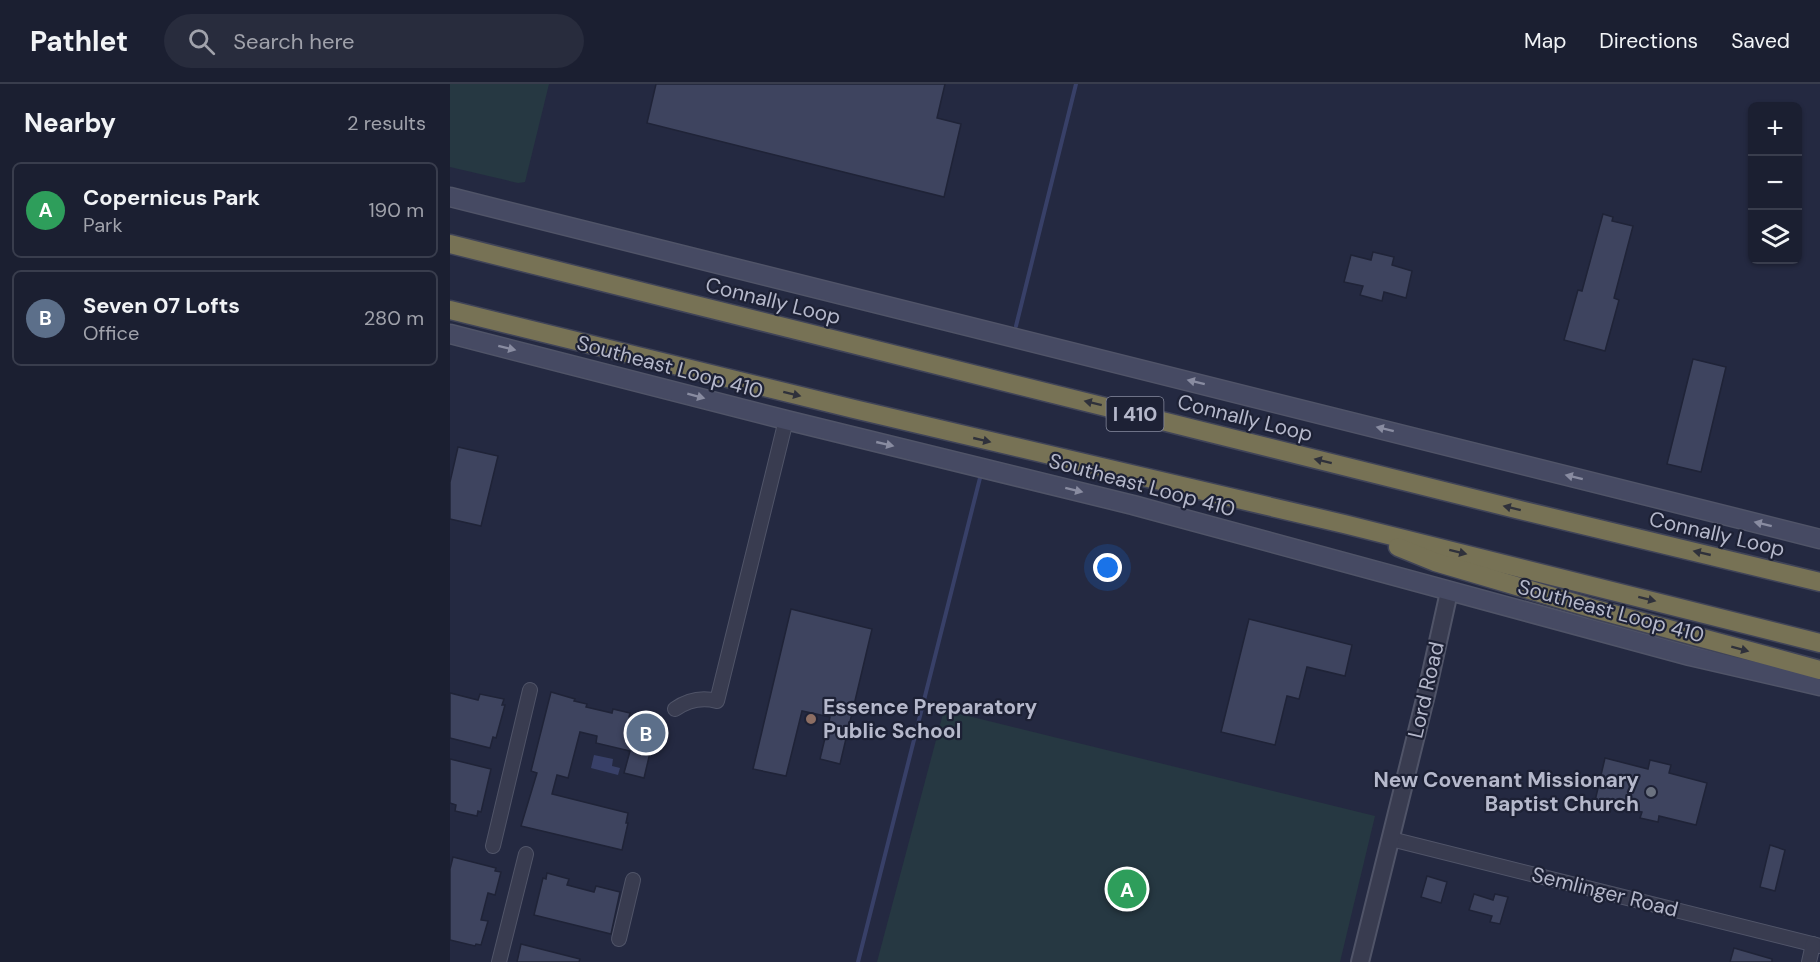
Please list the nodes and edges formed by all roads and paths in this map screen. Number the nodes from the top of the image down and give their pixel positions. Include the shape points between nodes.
1 (450, 197) edge
2 (450, 244) edge
3 (450, 310) edge
4 (450, 334) edge
5 (786, 420) junction
6 (1344, 524) junction
7 (1820, 539) edge
8 (1820, 582) edge
9 (1449, 592) junction
10 (1820, 643) edge
11 (1820, 670) edge
12 (1820, 686) edge
13 (530, 690) dead end
14 (675, 709) dead end
15 (1391, 839) junction
16 (493, 846) dead end
17 (526, 854) dead end
18 (633, 880) dead end
19 (619, 939) dead end
20 (1816, 945) edge
21 (499, 962) edge
22 (1360, 962) edge
23 (1809, 962) edge

7 -> 1 main road
8 -> 2 highway, Connally Loop / I 410
3 -> 6 highway
4 -> 5 main road, Southeast Loop 410
5 -> 9 main road, Southeast Loop 410 via 1133,505
5 - 14 street via 717,701 686,702
6 -> 10 highway
6 -> 11 highway via 1435,562
9 - 12 main road, Southeast Loop 410
9 - 15 street, Lord Road
13 - 16 street
15 - 20 street, Semlinger Road
15 - 22 street, Lord Road
17 - 21 street
18 - 19 street
20 - 23 street

